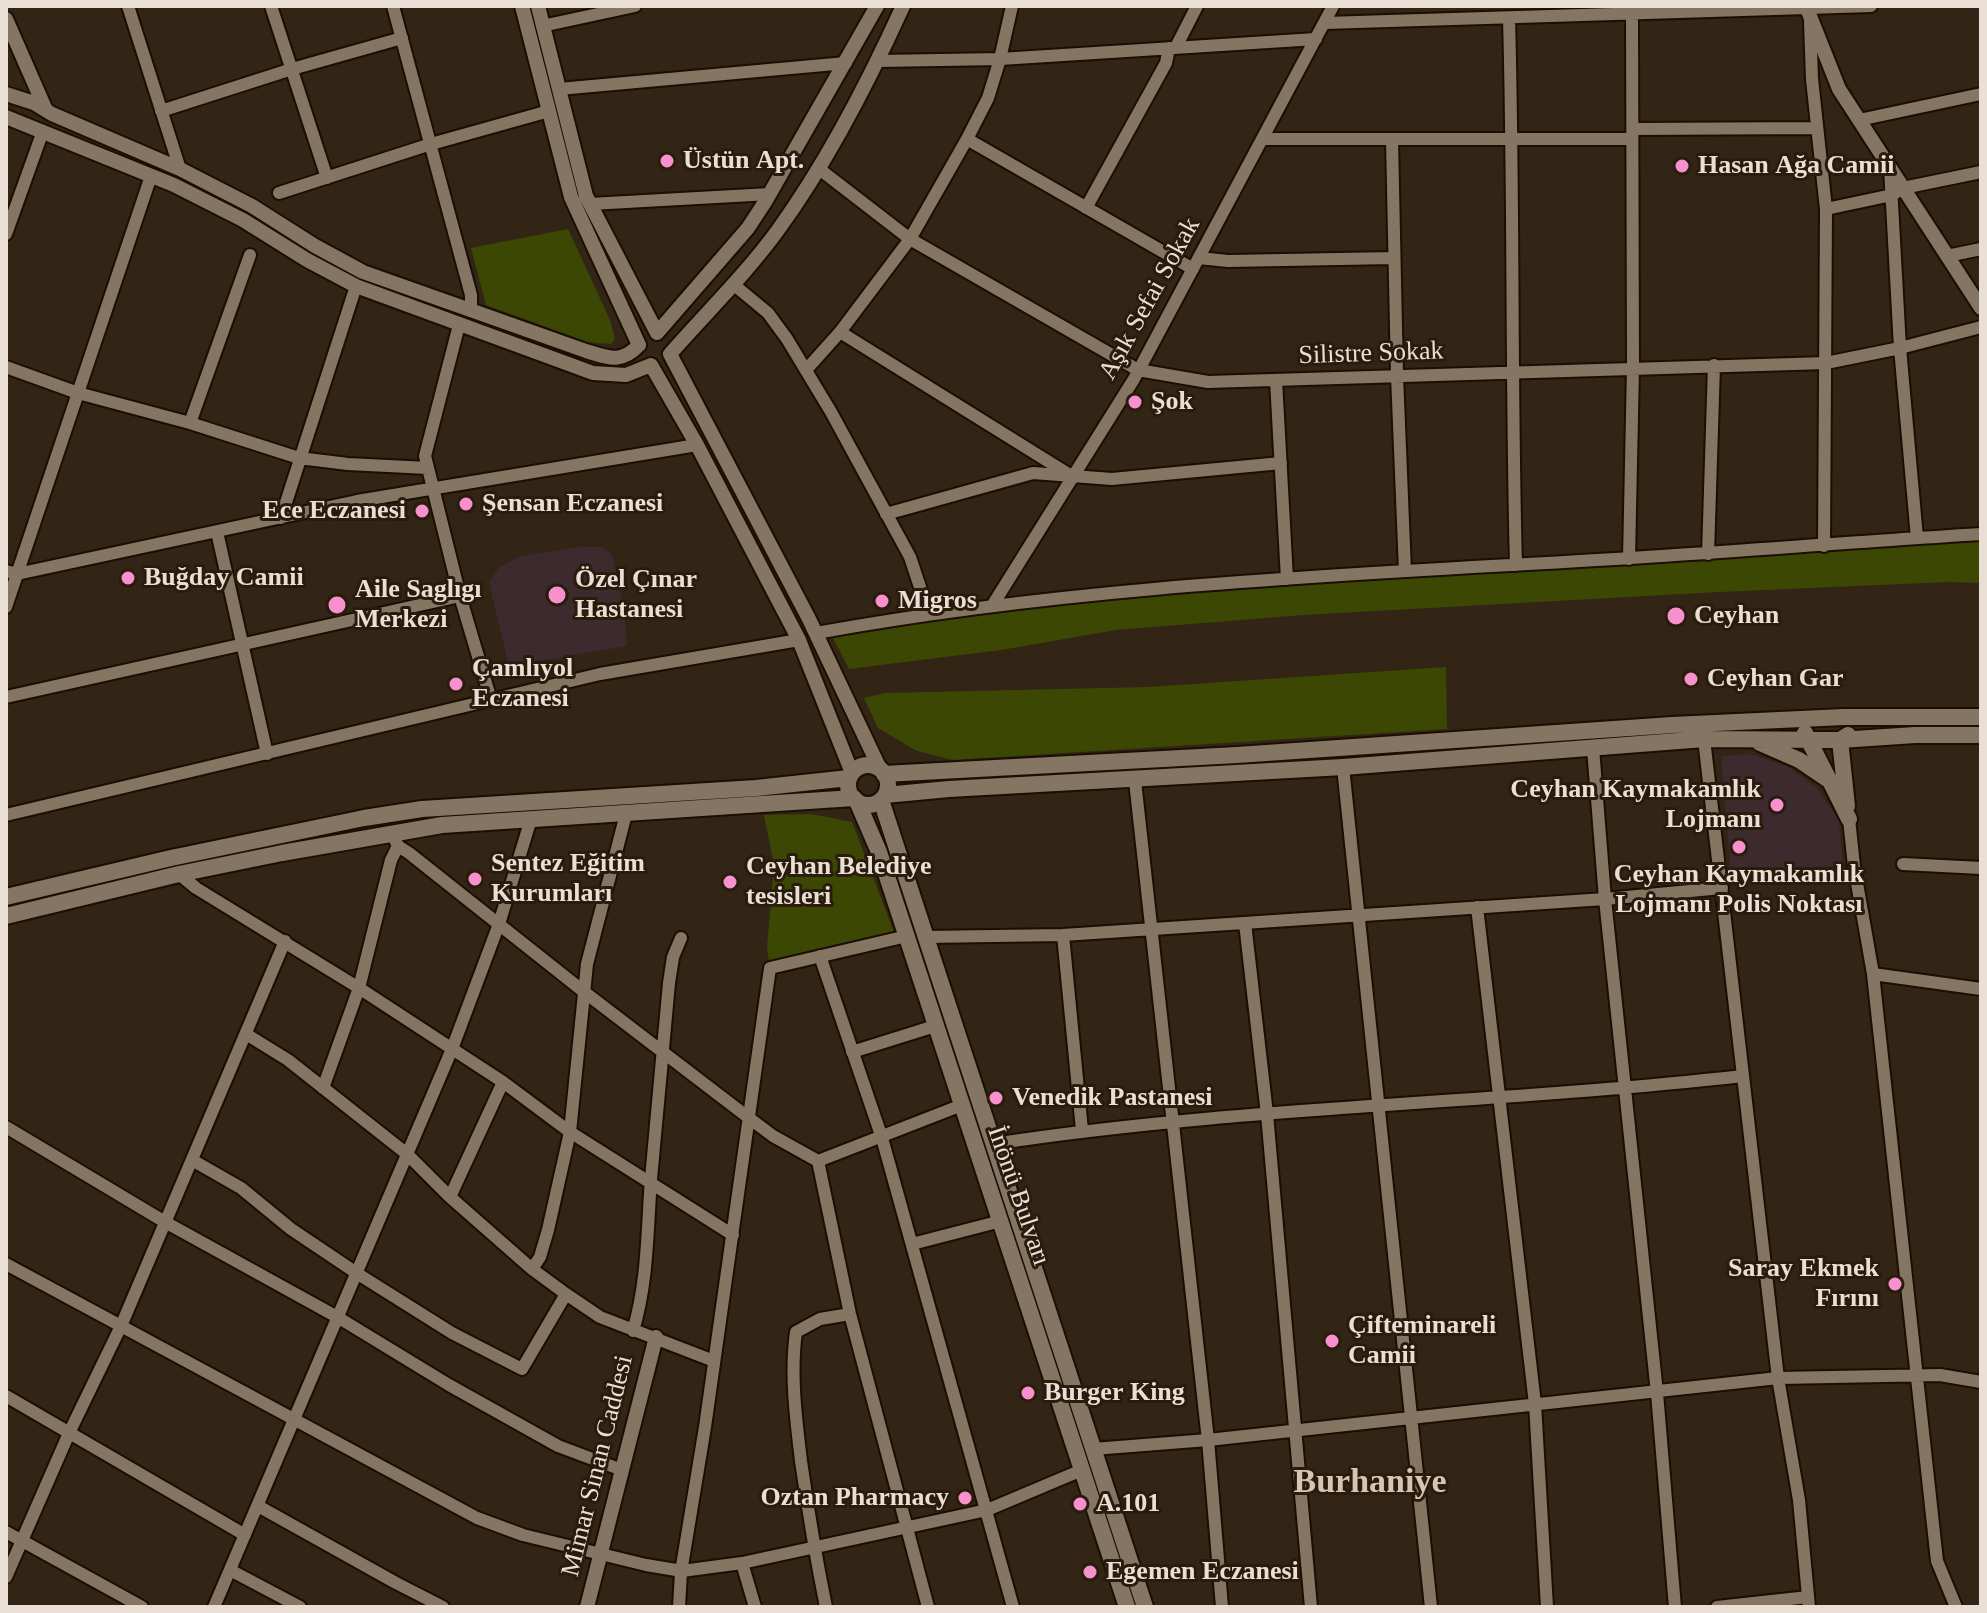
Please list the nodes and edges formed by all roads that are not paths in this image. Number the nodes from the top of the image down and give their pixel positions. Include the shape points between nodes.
1 (128, 6) edge
2 (271, 6) edge
3 (393, 6) edge
4 (522, 6) edge
5 (538, 6) edge
6 (635, 6) edge
7 (877, 6) edge
8 (903, 6) edge
9 (1012, 6) edge
10 (1197, 6) edge
11 (1333, 6) edge
12 (1871, 6) edge
13 (1633, 10) edge
14 (1808, 11) edge
15 (1509, 18) junction
16 (6, 19) edge
17 (1325, 23) junction
18 (542, 26) junction
19 (402, 38) junction
20 (1316, 39) junction
21 (1173, 48) junction
22 (1000, 59) junction
23 (878, 61) junction
24 (846, 63) junction
25 (292, 69) junction
26 (559, 89) junction
27 (7, 91) edge
28 (1981, 94) edge
29 (46, 110) junction
30 (161, 111) junction
31 (549, 111) junction
32 (9, 118) edge
33 (1859, 120) junction
34 (1817, 128) junction
35 (43, 131) junction
36 (1632, 134) junction
37 (967, 139) junction
38 (1263, 139) junction
39 (1512, 139) junction
40 (1392, 140) junction
41 (431, 144) junction
42 (818, 168) junction
43 (180, 169) junction
44 (1981, 172) edge
45 (151, 176) junction
46 (327, 178) junction
47 (1897, 192) junction
48 (279, 193) dead end
49 (770, 194) junction
50 (590, 204) junction
51 (1086, 208) junction
52 (1826, 209) junction
53 (6, 234) edge
54 (910, 239) junction
55 (1981, 249) edge
56 (250, 255) dead end
57 (1947, 256) junction
58 (1394, 258) junction
59 (1196, 264) junction
60 (733, 284) junction
61 (356, 286) junction
62 (1981, 308) edge
63 (471, 311) junction
64 (459, 325) junction
65 (1981, 327) edge
66 (840, 332) junction
67 (657, 333) junction
68 (639, 345) junction
69 (1900, 348) junction
70 (670, 354) junction
71 (1826, 363) junction
72 (651, 365) junction
73 (1714, 365) junction
74 (6, 367) edge
75 (1633, 368) junction
76 (806, 370) junction
77 (1138, 370) junction
78 (1511, 372) junction
79 (1397, 375) junction
80 (1276, 380) junction
81 (78, 393) junction
82 (190, 423) junction
83 (697, 445) junction
84 (299, 458) junction
85 (1281, 463) junction
86 (428, 468) junction
87 (1073, 477) junction
88 (432, 488) junction
89 (886, 514) junction
90 (281, 518) junction
91 (217, 532) junction
92 (1981, 534) edge
93 (1917, 538) junction
94 (1824, 546) junction
95 (1708, 554) junction
96 (1629, 559) junction
97 (1516, 565) junction
98 (1405, 571) junction
99 (12, 573) edge
100 (1287, 579) junction
101 (460, 596) junction
102 (992, 606) junction
103 (6, 607) edge
104 (929, 614) junction
105 (816, 633) junction
106 (799, 640) junction
107 (244, 645) junction
108 (6, 697) edge
109 (491, 700) junction
110 (1844, 717) junction
111 (1981, 717) edge
112 (1813, 718) junction
113 (1981, 735) edge
114 (1704, 739) junction
115 (1810, 740) junction
116 (1840, 740) junction
117 (1755, 741) junction
118 (1593, 748) junction
119 (267, 754) junction
120 (1343, 767) junction
121 (882, 771) junction
122 (851, 776) junction
123 (1135, 781) junction
124 (1830, 781) junction
125 (883, 798) junction
126 (856, 800) junction
127 (626, 814) junction
128 (6, 815) edge
129 (531, 819) junction
130 (1849, 819) junction
131 (395, 840) junction
132 (1903, 864) dead end
133 (1981, 868) edge
134 (179, 874) junction
135 (1722, 888) junction
136 (6, 897) edge
137 (1605, 899) junction
138 (1477, 907) junction
139 (1359, 915) junction
140 (6, 916) edge
141 (1245, 923) junction
142 (499, 924) junction
143 (1150, 929) junction
144 (1063, 935) junction
145 (907, 936) junction
146 (925, 937) junction
147 (681, 938) dead end
148 (285, 941) junction
149 (820, 956) junction
150 (1873, 974) junction
151 (359, 988) junction
152 (1981, 989) edge
153 (583, 991) junction
154 (935, 1026) junction
155 (246, 1034) junction
156 (452, 1049) junction
157 (852, 1052) junction
158 (663, 1053) junction
159 (1743, 1076) junction
160 (503, 1082) junction
161 (323, 1088) junction
162 (1624, 1090) junction
163 (1499, 1098) junction
164 (962, 1105) junction
165 (1380, 1105) junction
166 (1267, 1114) junction
167 (749, 1118) junction
168 (1172, 1122) junction
169 (6, 1127) edge
170 (1082, 1130) junction
171 (570, 1132) junction
172 (882, 1138) junction
173 (993, 1144) junction
174 (407, 1154) junction
175 (192, 1160) junction
176 (818, 1161) junction
177 (651, 1183) junction
178 (450, 1197) junction
179 (1001, 1221) junction
180 (165, 1222) junction
181 (733, 1235) junction
182 (912, 1244) junction
183 (6, 1264) edge
184 (532, 1269) junction
185 (358, 1274) junction
186 (566, 1294) junction
187 (850, 1314) junction
188 (339, 1318) junction
189 (121, 1326) junction
190 (633, 1331) junction
191 (656, 1337) junction
192 (714, 1361) junction
193 (1917, 1376) junction
194 (1778, 1378) junction
195 (1981, 1382) edge
196 (1657, 1393) junction
197 (6, 1396) edge
198 (1535, 1404) junction
199 (1411, 1418) junction
200 (295, 1420) junction
201 (1297, 1430) junction
202 (70, 1431) junction
203 (1208, 1440) junction
204 (1093, 1449) junction
205 (622, 1470) junction
206 (1082, 1470) junction
207 (258, 1506) junction
208 (987, 1510) junction
209 (905, 1526) junction
210 (6, 1532) edge
211 (245, 1535) junction
212 (23, 1542) junction
213 (813, 1548) junction
214 (601, 1554) junction
215 (742, 1563) junction
216 (230, 1570) junction
217 (682, 1571) junction
218 (6, 1577) edge
219 (1809, 1602) edge
220 (142, 1607) edge
221 (214, 1607) edge
222 (300, 1607) edge
223 (443, 1607) edge
224 (587, 1607) edge
225 (679, 1607) edge
226 (755, 1607) edge
227 (826, 1607) edge
228 (928, 1607) edge
229 (1013, 1607) edge
230 (1127, 1607) edge
231 (1145, 1607) edge
232 (1222, 1607) edge
233 (1311, 1607) edge
234 (1431, 1607) edge
235 (1547, 1607) edge
236 (1675, 1607) edge
237 (1717, 1607) edge
238 (1956, 1607) edge

1 - 30 street
2 - 25 street
3 - 19 street
4 - 31 street
5 - 18 street
6 - 18 street
7 - 24 street
8 - 23 street
9 - 22 street
10 - 21 street
11 - 17 street, Aşık Sefai Sokak
12 - 14 street
13 - 14 street
13 - 15 street
13 - 36 street
14 - 33 street via 1839,89
14 - 34 street
15 - 17 street
15 - 39 street
16 - 29 street
17 - 20 street, Aşık Sefai Sokak
18 - 26 street
19 - 25 street
19 - 41 street
20 - 21 street
20 - 38 street, Aşık Sefai Sokak
21 - 22 street
21 - 51 street
22 - 23 street
22 - 37 street
23 - 42 street
24 - 26 street
24 - 49 street
25 - 30 street
25 - 46 street
26 - 50 street
27 - 29 street
27 - 32 street
28 - 33 street
29 - 35 street
29 - 43 street
30 - 43 street
31 - 41 street
31 - 68 street via 571,197
32 - 35 street
33 - 47 street via 1890,168
34 - 36 street
34 - 52 street
35 - 45 street
35 - 53 street
36 - 39 street
36 - 75 street
37 - 51 street
37 - 54 street
38 - 40 street
38 - 59 street, Aşık Sefai Sokak
39 - 40 street
39 - 78 street
40 - 58 street
41 - 46 street
41 - 63 street
42 - 54 street, Silistre Sokak
42 - 60 street via 778,230
43 - 63 street via 363,272
44 - 47 street
45 - 61 street via 243,220
45 - 81 street
46 - 48 street
47 - 52 street
47 - 57 street
47 - 69 street
49 - 50 street
49 - 67 street via 748,228
50 - 67 street
51 - 59 street
52 - 71 street
54 - 66 street
54 - 77 street, Silistre Sokak
55 - 57 street
56 - 82 street
57 - 62 street
58 - 59 street
58 - 79 street
59 - 77 street, Aşık Sefai Sokak
60 - 70 street
60 - 76 street via 768,313
61 - 64 street
61 - 84 street
63 - 68 street via 602,356 625,357
64 - 72 street via 593,373 626,375
64 - 86 street via 425,456
65 - 69 street, Silistre Sokak
66 - 76 street
66 - 87 street
67 - 68 street
67 - 70 street via 667,338
68 - 72 street via 640,356
69 - 71 street, Silistre Sokak
69 - 93 street
70 - 72 street via 661,364
70 - 105 street
71 - 73 street, Silistre Sokak
71 - 94 street
72 - 83 street
73 - 75 street, Silistre Sokak
73 - 95 street
74 - 81 street
75 - 78 street, Silistre Sokak
75 - 96 street
76 - 89 street
77 - 80 street, Silistre Sokak via 1208,382
77 - 87 street, Aşık Sefai Sokak
78 - 79 street, Silistre Sokak
78 - 97 street
79 - 80 street, Silistre Sokak
79 - 98 street
80 - 85 street
81 - 82 street
81 - 99 street
82 - 84 street
83 - 88 street
83 - 106 street
84 - 86 street
84 - 90 street
85 - 87 street via 1128,478
85 - 100 street
86 - 88 street
87 - 89 street via 1033,473
87 - 102 street, Aşık Sefai Sokak
88 - 90 street
88 - 101 street
89 - 104 street via 910,557
90 - 91 street
91 - 99 street
91 - 107 street
92 - 93 street
93 - 94 street
94 - 95 street
95 - 96 street
96 - 97 street
97 - 98 street
98 - 100 street
99 - 103 street
100 - 102 street
101 - 107 street
101 - 109 street
102 - 104 street
104 - 105 street
105 - 121 street
106 - 109 street via 600,674
106 - 122 street
107 - 108 street
107 - 119 street
109 - 119 street
110 - 111 main road
110 - 112 main road
110 - 116 main road via 1852,728
112 - 115 main road via 1805,732
112 - 121 main road via 1237,755
113 - 116 main road
114 - 117 main road
114 - 118 main road
114 - 135 street
115 - 116 main road
115 - 117 main road
115 - 124 main road
116 - 130 main road
117 - 124 main road
118 - 120 main road
118 - 137 street
119 - 128 street
120 - 123 main road
120 - 139 street
121 - 122 main road via 868,765
121 - 125 main road via 888,784
122 - 126 main road via 849,789
122 - 136 main road via 756,788 422,809 171,858
123 - 125 main road via 949,789
123 - 143 street
124 - 130 main road
125 - 126 main road via 870,804
125 - 146 main road, İnönü Bulvarı
126 - 127 main road
126 - 145 main road, İnönü Bulvarı
127 - 129 main road
127 - 153 street
129 - 131 main road via 442,825
129 - 142 street
130 - 150 street
131 - 134 main road
131 - 142 street
131 - 151 street
132 - 133 street
134 - 140 main road
134 - 148 street
135 - 137 street
135 - 159 street
137 - 138 street
137 - 162 street
138 - 139 street
138 - 163 street
139 - 141 street
139 - 165 street
141 - 143 street
141 - 166 street
142 - 153 street
142 - 156 street
143 - 144 street
143 - 168 street
144 - 146 street
144 - 170 street
145 - 149 street
145 - 154 main road, İnönü Bulvarı
146 - 173 main road, İnönü Bulvarı
147 - 158 street via 673,957
148 - 151 street
148 - 155 street
149 - 157 street
149 - 167 street via 770,968
150 - 152 street
150 - 193 street
151 - 156 street
151 - 161 street
153 - 158 street
153 - 171 street
154 - 157 street
154 - 164 main road, İnönü Bulvarı
155 - 161 street
155 - 175 street
156 - 160 street
156 - 174 street
157 - 172 street
158 - 167 street
158 - 177 street
159 - 162 street
159 - 194 street
160 - 171 street
160 - 178 street
161 - 174 street
162 - 163 street
162 - 196 street
163 - 165 street
163 - 198 street
164 - 172 street
164 - 179 main road, İnönü Bulvarı
165 - 166 street
165 - 199 street
166 - 168 street
166 - 201 street
167 - 176 street
167 - 181 street
168 - 170 street
168 - 203 street
169 - 180 street
170 - 173 street
171 - 177 street
171 - 184 street via 548,1230
172 - 176 street
172 - 182 street
173 - 204 main road, İnönü Bulvarı
174 - 178 street
174 - 185 street
175 - 180 street
175 - 185 street via 241,1188
176 - 187 street
177 - 181 street
177 - 190 street via 642,1301
178 - 184 street
179 - 182 street
179 - 206 main road, İnönü Bulvarı
180 - 188 street
180 - 189 street
181 - 192 street
182 - 208 street
183 - 189 street
184 - 186 street
185 - 186 street via 522,1369
185 - 188 street
186 - 190 street
187 - 209 street
187 - 213 street via 820,1319 796,1332 797,1423
188 - 200 street
188 - 205 street via 558,1446
189 - 200 street
189 - 202 street
190 - 191 street
191 - 192 street
191 - 205 street, Mimar Sinan Caddesi
192 - 217 street
193 - 194 street
193 - 195 street
193 - 238 street via 1937,1561
194 - 196 street
194 - 219 street via 1799,1500
196 - 198 street
196 - 236 street
197 - 202 street
198 - 199 street
198 - 235 street
199 - 201 street
199 - 234 street
200 - 207 street
200 - 214 street via 477,1518
201 - 203 street
201 - 233 street
202 - 211 street
202 - 212 street
203 - 204 street
203 - 232 street
204 - 231 main road, İnönü Bulvarı
205 - 214 street, Mimar Sinan Caddesi
206 - 208 street
206 - 230 main road, İnönü Bulvarı
207 - 211 street
207 - 223 street
208 - 209 street
208 - 229 street
209 - 213 street
209 - 228 street
210 - 212 street
211 - 216 street
212 - 218 street
212 - 220 street
213 - 215 street
213 - 227 street
214 - 217 street
214 - 224 street, Mimar Sinan Caddesi
215 - 217 street
215 - 226 street
216 - 221 street
216 - 222 street
217 - 225 street
219 - 237 street

